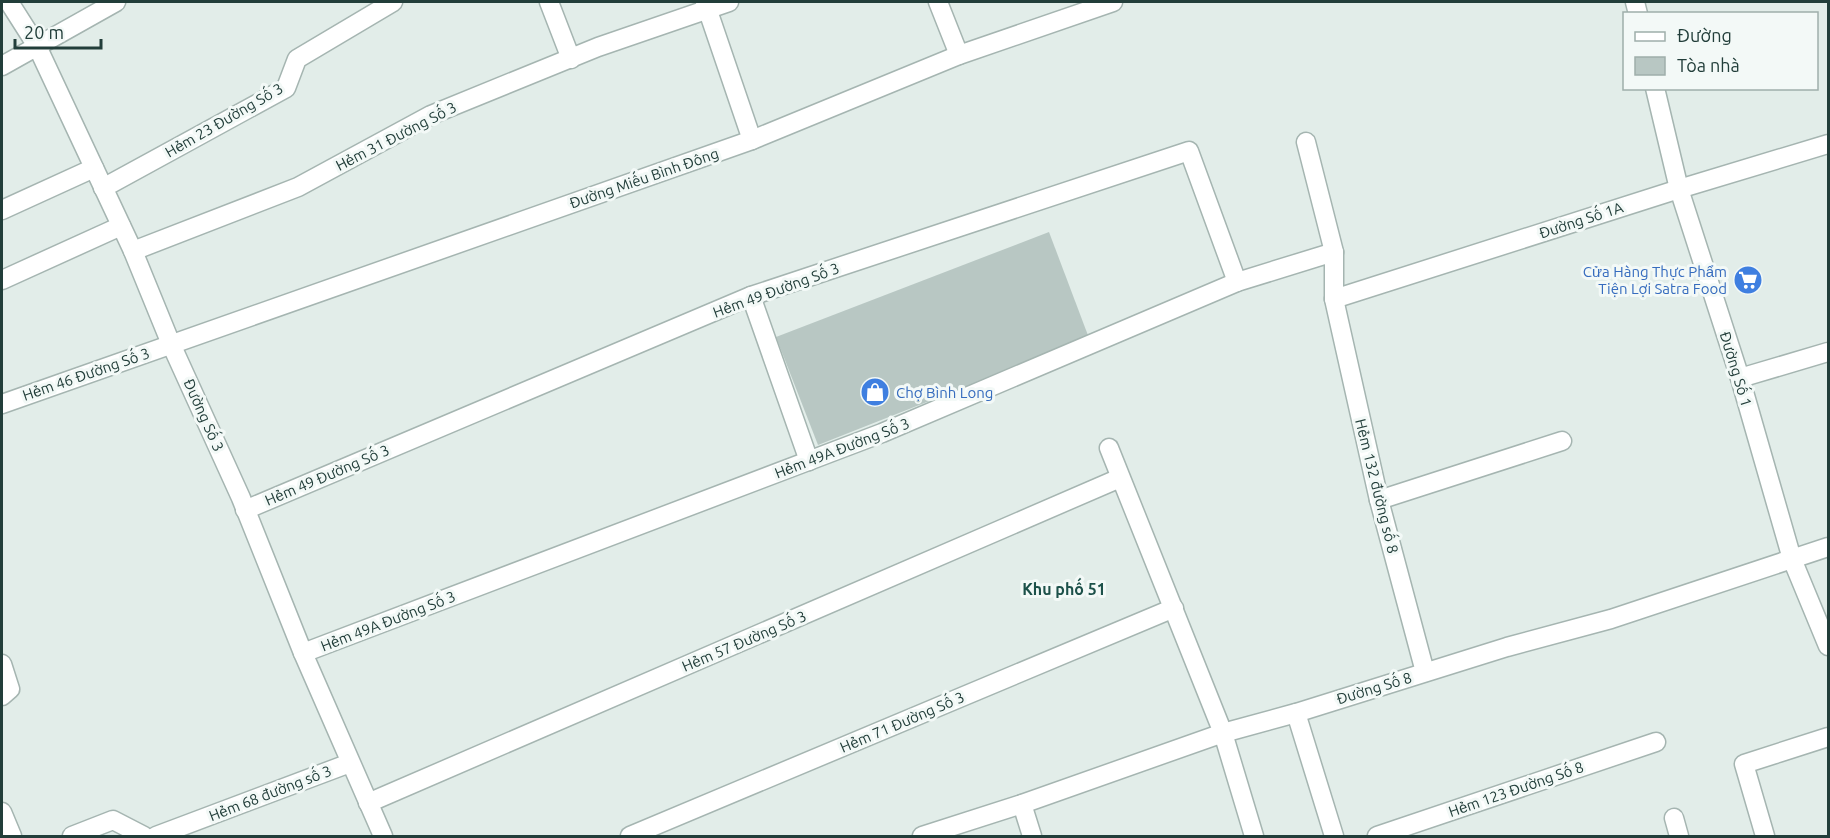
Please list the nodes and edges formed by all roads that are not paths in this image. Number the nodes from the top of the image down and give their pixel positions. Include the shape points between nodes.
1 (9, 2) edge
2 (116, 2) edge
3 (393, 2) edge
4 (549, 2) edge
5 (729, 2) edge
6 (938, 2) edge
7 (1113, 2) edge
8 (707, 6) edge
9 (37, 46) junction
10 (959, 55) junction
11 (571, 59) junction
12 (2, 66) edge
13 (1655, 90) edge
14 (752, 140) junction
15 (1306, 142) dead end
16 (1828, 144) edge
17 (94, 168) junction
18 (103, 188) junction
19 (1679, 189) junction
20 (2, 210) edge
21 (121, 226) junction
22 (133, 251) junction
23 (1334, 252) junction
24 (2, 280) edge
25 (1237, 282) junction
26 (751, 296) junction
27 (1334, 299) junction
28 (171, 344) junction
29 (1828, 352) edge
30 (1740, 378) junction
31 (2, 404) edge
32 (1562, 441) dead end
33 (1109, 448) dead end
34 (808, 461) junction
35 (1120, 478) junction
36 (1378, 500) junction
37 (245, 510) junction
38 (1828, 547) edge
39 (1792, 559) junction
40 (1174, 608) junction
41 (1828, 646) edge
42 (303, 653) junction
43 (2, 664) edge
44 (1425, 672) junction
45 (2, 696) edge
46 (1296, 713) junction
47 (1223, 733) junction
48 (1828, 738) edge
49 (1656, 742) dead end
50 (350, 763) junction
51 (368, 803) junction
52 (1022, 804) junction
53 (2, 812) edge
54 (1674, 818) dead end
55 (12, 837) edge
56 (72, 837) edge
57 (144, 837) edge
58 (156, 837) edge
59 (383, 837) edge
60 (630, 837) edge
61 (922, 837) edge
62 (1032, 837) edge
63 (1254, 837) edge
64 (1334, 837) edge
65 (1377, 837) edge
66 (1679, 837) edge
67 (1765, 837) edge

1 - 9 street, Đường Số 3
2 - 9 street
3 - 18 street, Hẻm 23 Đường Số 3 via 297,58 286,88
4 - 11 street
5 - 8 street, Hẻm 31 Đường Số 3
6 - 10 street
7 - 10 street, Đường Miếu Bình Đông
8 - 11 street, Hẻm 31 Đường Số 3
8 - 14 street
9 - 12 street
9 - 17 street, Đường Số 3
10 - 14 street, Đường Miếu Bình Đông
11 - 22 street, Hẻm 31 Đường Số 3 via 431,115 298,187
13 - 19 street, Đường Số 1
14 - 28 street, Đường Miếu Bình Đông
15 - 23 street
16 - 19 street, Đường Số 1A
17 - 18 street, Đường Số 3
17 - 20 street
18 - 21 street, Đường Số 3
19 - 27 street, Đường Số 1A
19 - 30 street, Đường Số 1
21 - 22 street, Đường Số 3
21 - 24 street
22 - 28 street, Đường Số 3
23 - 25 street, Hẻm 49A Đường Số 3
23 - 27 street
25 - 26 street, Hẻm 49 Đường Số 3 via 1189,151
25 - 34 street, Hẻm 49A Đường Số 3
26 - 34 street
26 - 37 street, Hẻm 49 Đường Số 3
27 - 36 street, Hẻm 132 đường số 8
28 - 31 street, Hẻm 46 Đường Số 3
28 - 37 street, Đường Số 3
29 - 30 street
30 - 39 street, Đường Số 1
32 - 36 street
33 - 35 street
34 - 42 street, Hẻm 49A Đường Số 3
35 - 40 street
35 - 51 street, Hẻm 57 Đường Số 3
36 - 44 street, Hẻm 132 đường số 8
37 - 42 street, Đường Số 3
38 - 39 street, Đường Số 8
39 - 41 street, Đường Số 1
39 - 44 street, Đường Số 8 via 1611,619
40 - 47 street
40 - 60 street, Hẻm 71 Đường Số 3
42 - 50 street, Đường Số 3
43 - 45 street via 10,689
44 - 46 street, Đường Số 8
46 - 47 street, Đường Số 8
46 - 64 street
47 - 52 street, Đường Số 8
47 - 63 street
48 - 67 street via 1744,764
49 - 65 street, Hẻm 123 Đường Số 8
50 - 51 street, Đường Số 3
50 - 58 street, Hẻm 68 đường số 3
51 - 59 street, Đường Số 3
52 - 61 street, Đường Số 8
52 - 62 street
53 - 55 street
54 - 66 street
56 - 57 street via 113,820

